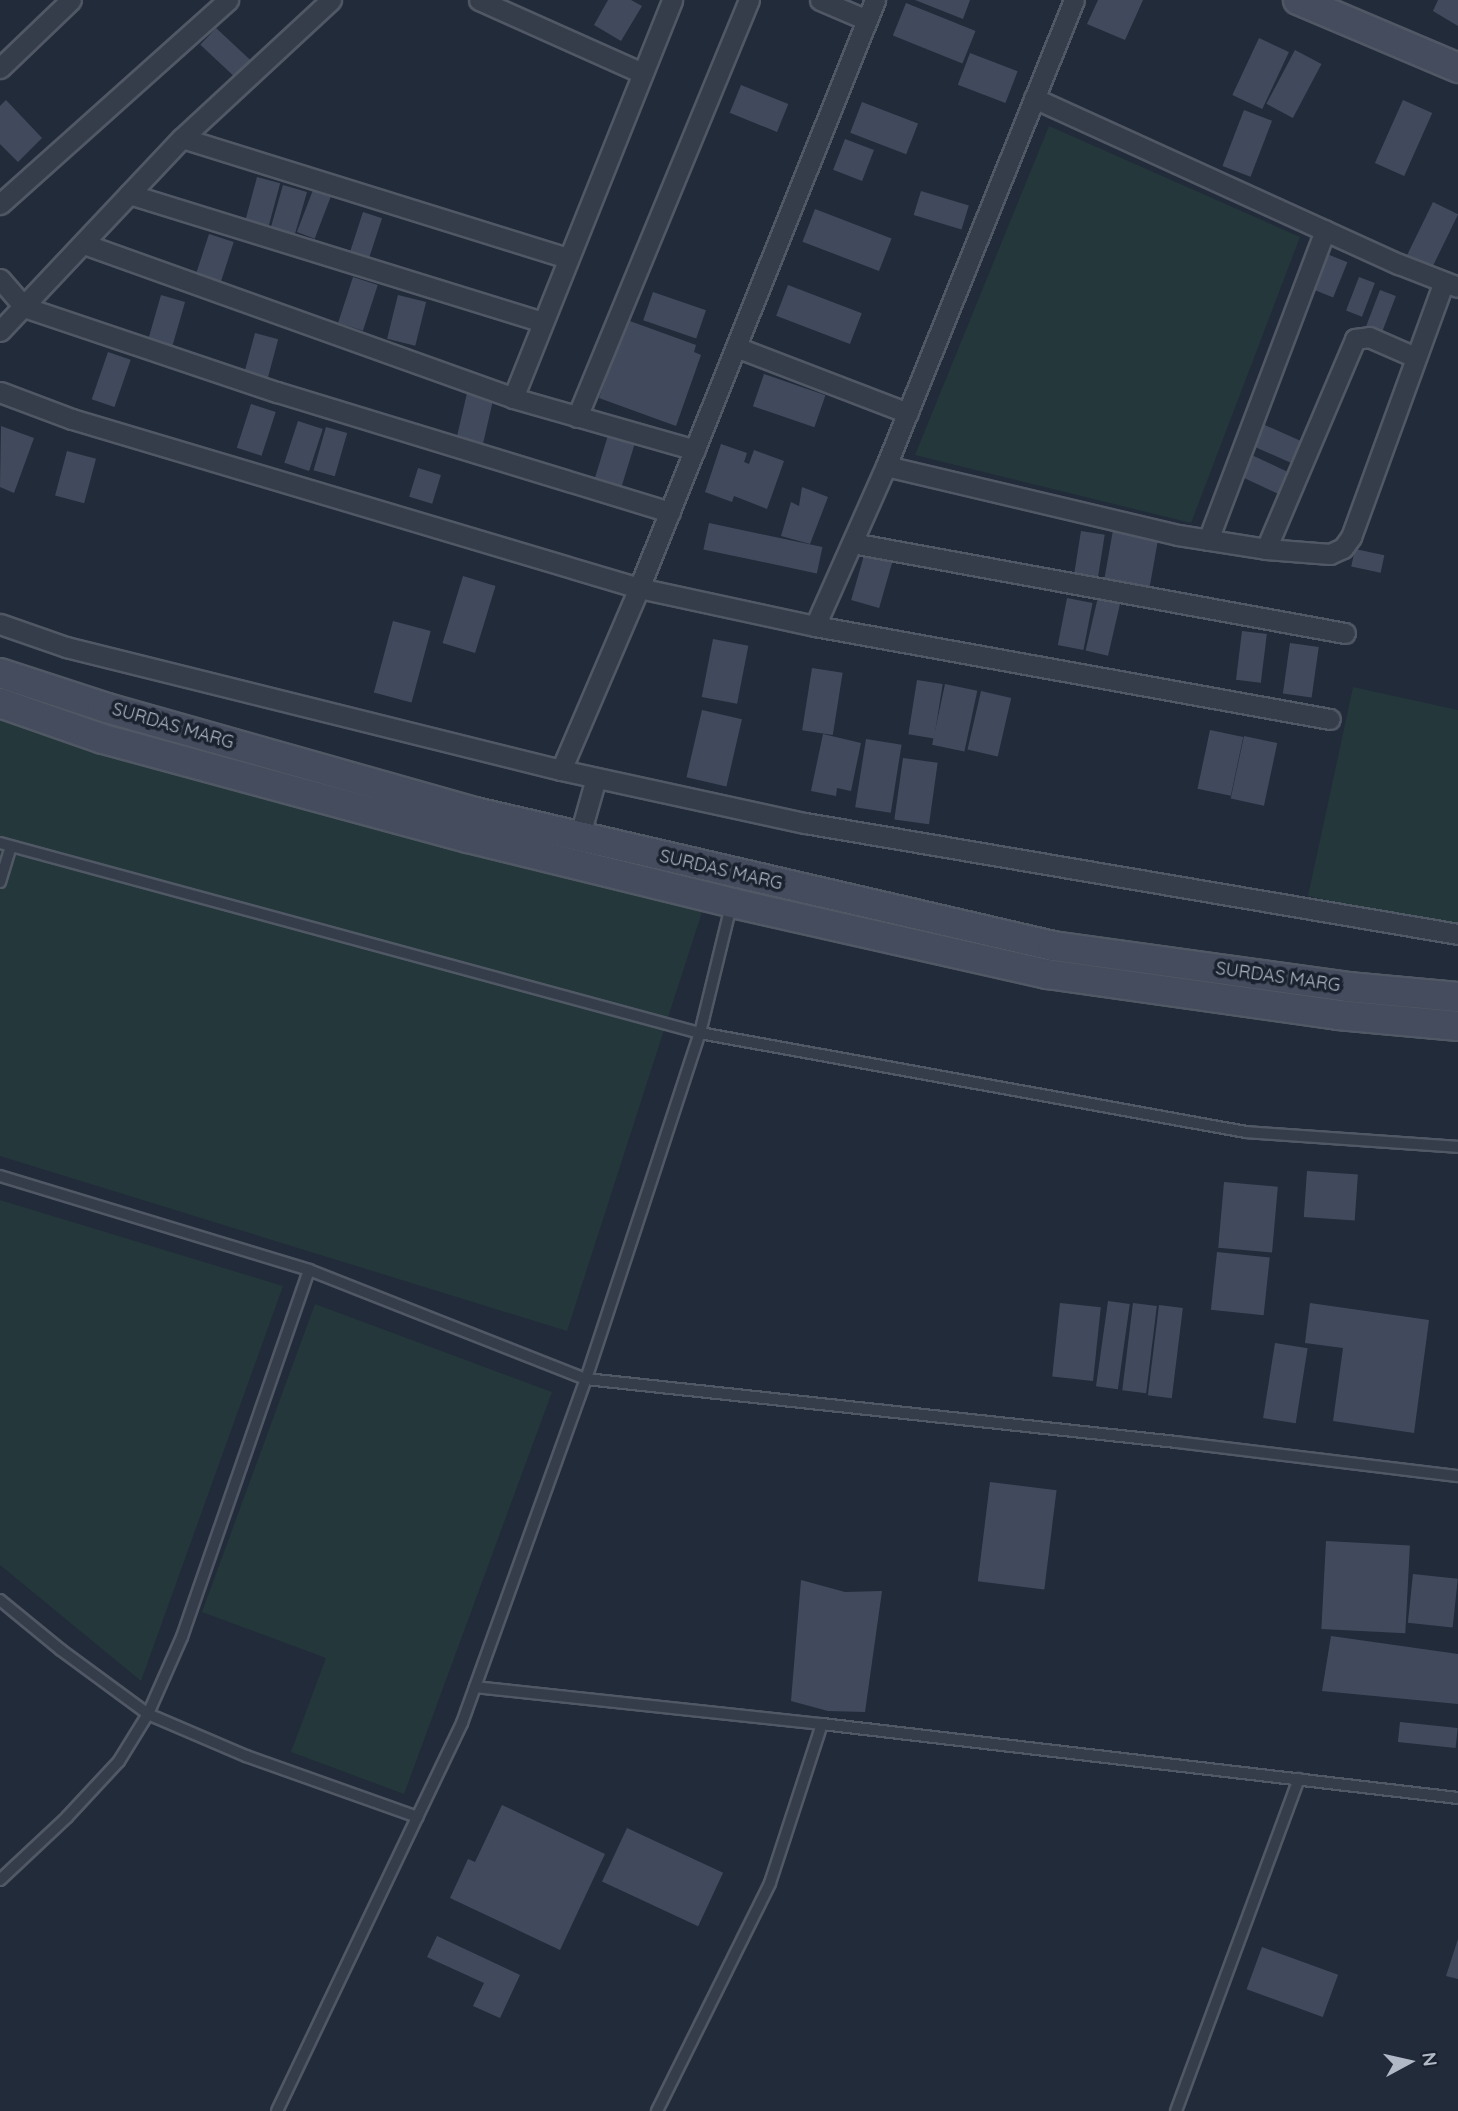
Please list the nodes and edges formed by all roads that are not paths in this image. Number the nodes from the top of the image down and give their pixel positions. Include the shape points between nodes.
1 (71, 0) edge
2 (228, 0) edge
3 (331, 0) edge
4 (479, 0) edge
5 (749, 0) edge
6 (820, 0) edge
7 (875, 0) edge
8 (1074, 0) edge
9 (1297, 0) edge
10 (670, 1) edge
11 (867, 20) junction
12 (0, 68) edge
13 (1458, 68) edge
14 (642, 73) junction
15 (1034, 98) junction
16 (182, 138) junction
17 (129, 194) junction
18 (0, 204) edge
19 (1325, 230) junction
20 (84, 244) junction
21 (568, 258) junction
22 (0, 279) edge
23 (1451, 284) edge
24 (24, 307) junction
25 (543, 322) junction
26 (0, 331) edge
27 (736, 347) junction
28 (1415, 357) junction
29 (0, 392) edge
30 (513, 398) junction
31 (908, 413) junction
32 (577, 417) junction
33 (695, 450) junction
34 (886, 466) junction
35 (670, 512) junction
36 (1208, 540) junction
37 (852, 543) junction
38 (1266, 549) junction
39 (639, 588) junction
40 (0, 624) edge
41 (815, 626) junction
42 (1345, 633) dead end
43 (0, 673) edge
44 (0, 704) edge
45 (1330, 719) dead end
46 (561, 770) junction
47 (596, 778) junction
48 (579, 838) junction
49 (0, 842) edge
50 (11, 847) junction
51 (740, 874) junction
52 (0, 882) edge
53 (732, 902) junction
54 (1458, 934) edge
55 (1458, 997) edge
56 (1458, 1026) edge
57 (700, 1033) junction
58 (1458, 1147) edge
59 (0, 1176) edge
60 (309, 1270) junction
61 (586, 1379) junction
62 (1458, 1476) edge
63 (0, 1600) edge
64 (475, 1688) junction
65 (148, 1714) junction
66 (822, 1724) junction
67 (1299, 1779) junction
68 (1458, 1798) edge
69 (417, 1817) junction
70 (0, 1880) edge
71 (277, 2111) edge
72 (657, 2111) edge
73 (1176, 2111) edge

1 - 12 street
2 - 18 street
3 - 16 street
4 - 14 street
5 - 32 street
6 - 11 street
7 - 11 street
8 - 15 street
9 - 13 main road
10 - 14 street
11 - 27 street
14 - 21 street
15 - 19 street
15 - 31 street
16 - 17 street
16 - 21 street
17 - 20 street
17 - 25 street
19 - 23 street
19 - 36 street
20 - 24 street
20 - 30 street
21 - 25 street
22 - 24 street
23 - 28 street
24 - 26 street
24 - 35 street via 277,392
25 - 30 street
27 - 31 street
27 - 33 street
28 - 38 street via 1351,537 1343,548 1330,554
28 - 38 street via 1369,337 1355,339
29 - 39 street via 72,419
30 - 32 street
31 - 34 street
32 - 33 street
33 - 35 street
34 - 36 street
34 - 37 street
35 - 39 street
36 - 38 street
37 - 41 street
37 - 42 street
39 - 41 street
39 - 46 street
40 - 46 street via 66,647
41 - 45 street
43 - 48 main road, SURDAS MARG via 120,712
44 - 53 main road, SURDAS MARG via 103,739 468,838
46 - 47 street
47 - 48 street
47 - 54 street via 805,823
48 - 51 main road, SURDAS MARG
49 - 50 lane
50 - 52 lane
50 - 57 lane
51 - 53 main road
51 - 55 main road, SURDAS MARG via 1053,946 1348,987
53 - 56 main road, SURDAS MARG via 1047,974 1338,1015
53 - 57 lane
57 - 58 lane via 1246,1132
57 - 61 lane
59 - 60 lane
60 - 61 lane
60 - 65 lane via 183,1637
61 - 62 lane
61 - 64 lane
63 - 65 lane
64 - 66 lane
64 - 69 lane
65 - 69 lane via 246,1756
65 - 70 lane via 119,1761
66 - 67 lane
66 - 72 lane via 770,1883
67 - 68 lane
67 - 73 lane
69 - 71 lane

